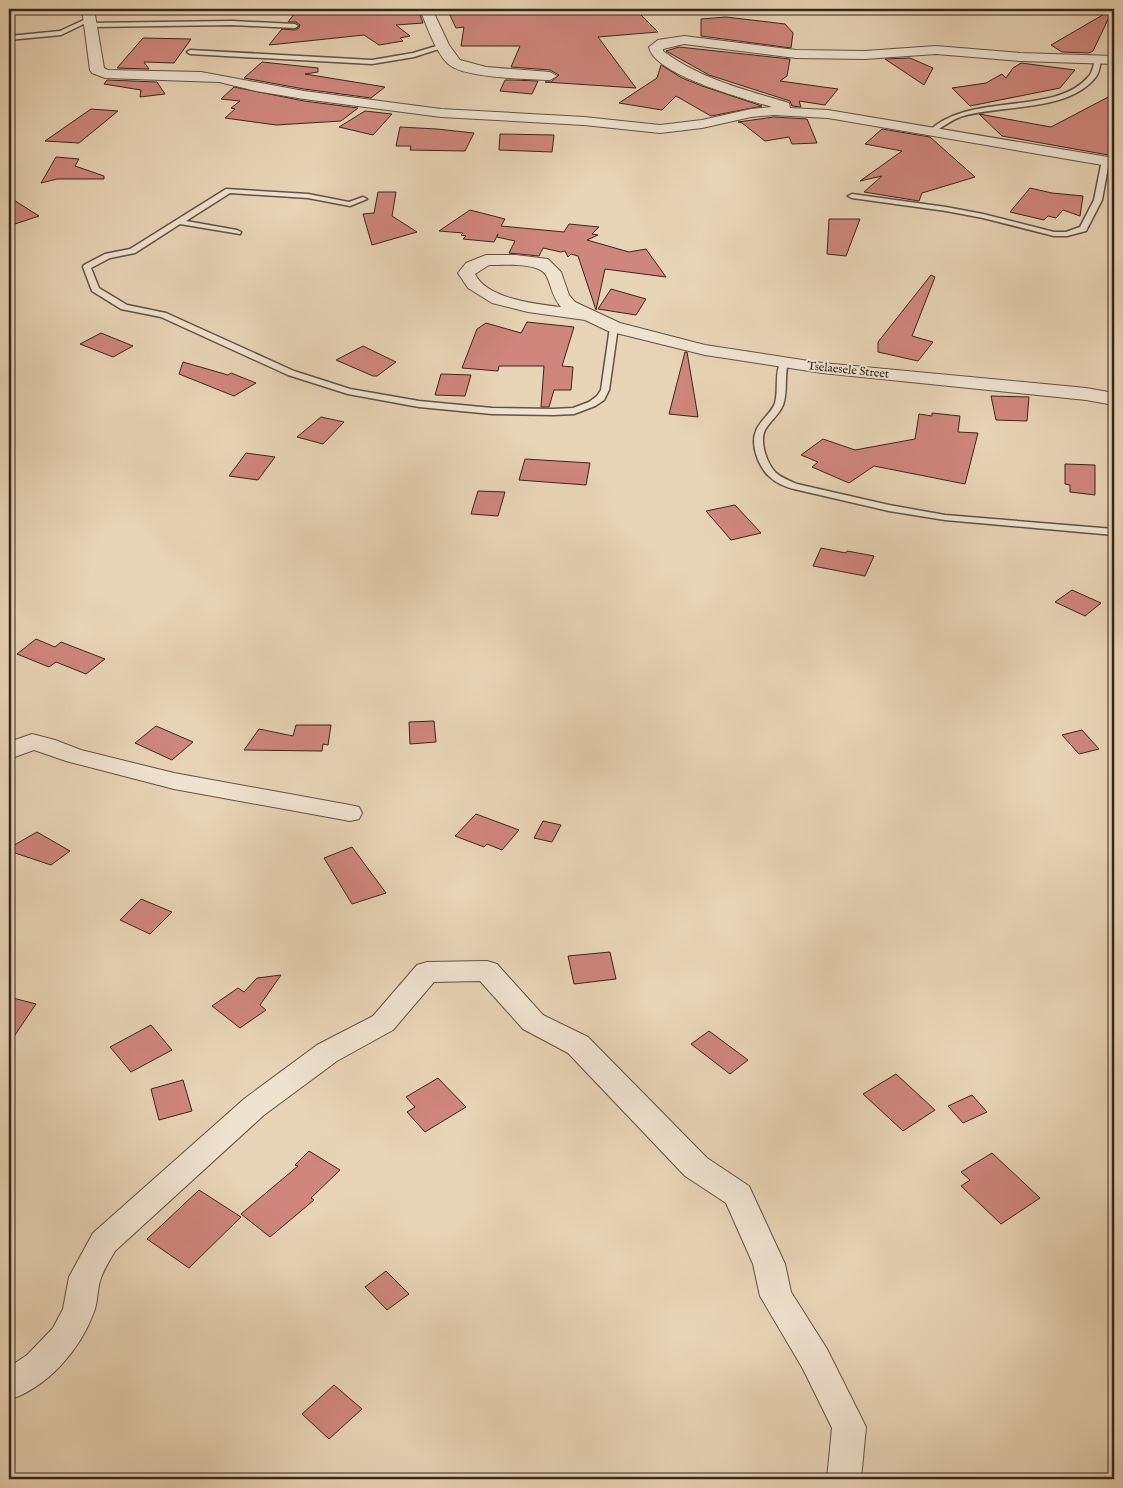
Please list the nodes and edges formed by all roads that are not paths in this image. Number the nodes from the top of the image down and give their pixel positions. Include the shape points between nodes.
1 (426, 9) edge
2 (89, 18) edge
3 (295, 26) dead end
4 (9, 38) edge
5 (443, 46) junction
6 (190, 52) dead end
7 (1098, 60) junction
8 (1114, 60) edge
9 (550, 76) dead end
10 (800, 112) junction
11 (931, 132) junction
12 (1110, 162) edge
13 (852, 196) dead end
14 (363, 199) dead end
15 (179, 222) junction
16 (237, 232) dead end
17 (588, 315) junction
18 (614, 327) junction
19 (784, 363) junction
20 (1114, 399) edge
21 (1114, 532) edge
22 (9, 751) edge
23 (350, 813) dead end
24 (9, 1384) edge
25 (844, 1479) edge

1 - 5 street
2 - 3 lane
2 - 4 lane via 61,34
2 - 10 street via 97,70 105,74 201,76 304,95 441,113 584,121 660,130 750,113
5 - 6 lane via 372,62
5 - 9 street via 456,63 483,70
7 - 8 street
7 - 10 street via 1020,58 936,50 864,55 796,54 684,40 656,47 657,53 666,61 688,74
7 - 11 lane via 1098,69 1079,90 1026,104 978,110 957,116
10 - 11 street
11 - 12 street
12 - 13 lane via 1098,200 1083,229 1067,234 1039,232 946,209
14 - 15 lane via 350,204 308,196 229,191
15 - 16 lane
15 - 18 lane via 132,251 108,256 87,267 95,289 124,307 163,315 291,373 348,391 419,404 492,411 574,411 601,398 605,390
17 - 17 street, Tselaesele Street via 569,306 561,296 553,272 542,263 486,260 466,273 473,285 498,300
17 - 18 street, Tselaesele Street
18 - 19 street, Tselaesele Street via 705,350
19 - 20 street, Tselaesele Street
19 - 21 lane via 780,403 760,429 758,440 771,474 781,480 794,486 921,514 1070,525
22 - 23 street via 32,742 174,781
24 - 25 street via 39,1365 66,1338 80,1311 85,1277 104,1242 254,1107 327,1053 383,1023 428,972 487,972 533,1022 578,1045 696,1167 738,1195 769,1264 776,1296 815,1359 850,1427

